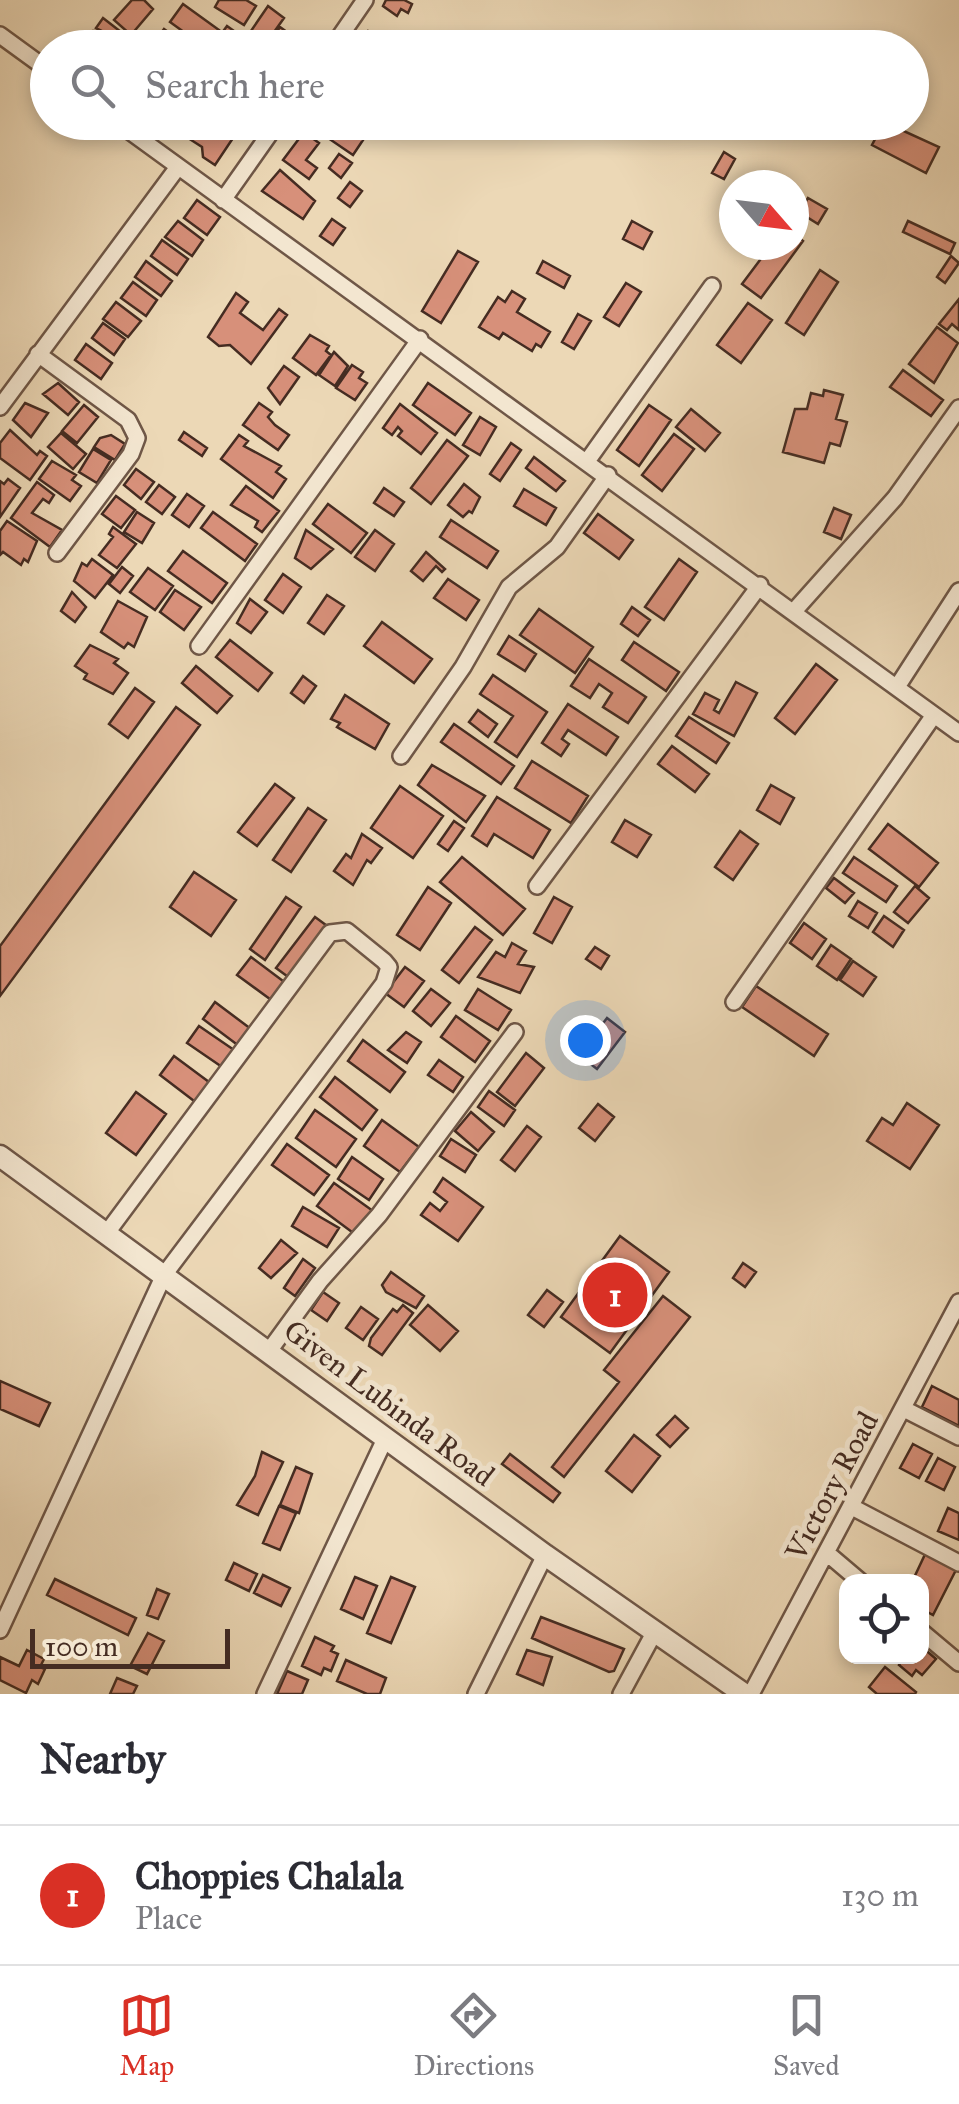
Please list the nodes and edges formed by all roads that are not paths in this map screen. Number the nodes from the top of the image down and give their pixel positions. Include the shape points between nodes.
1 (365, 0) edge
2 (344, 30) edge
3 (0, 35) edge
4 (30, 57) edge
5 (141, 140) edge
6 (265, 140) edge
7 (178, 167) junction
8 (223, 200) junction
9 (712, 286) dead end
10 (420, 339) junction
11 (38, 354) junction
12 (0, 406) edge
13 (959, 408) edge
14 (588, 460) junction
15 (608, 474) junction
16 (57, 553) dead end
17 (760, 585) junction
18 (959, 591) edge
19 (794, 610) junction
20 (199, 646) dead end
21 (897, 686) junction
22 (934, 714) junction
23 (959, 733) edge
24 (401, 756) dead end
25 (537, 886) dead end
26 (734, 1002) dead end
27 (515, 1032) dead end
28 (0, 1156) edge
29 (106, 1234) junction
30 (164, 1276) junction
31 (959, 1302) edge
32 (269, 1351) junction
33 (904, 1409) junction
34 (959, 1437) edge
35 (385, 1439) junction
36 (852, 1507) junction
37 (828, 1554) junction
38 (544, 1555) junction
39 (959, 1563) edge
40 (852, 1574) edge
41 (0, 1630) edge
42 (654, 1632) junction
43 (929, 1638) edge
44 (959, 1662) edge
45 (265, 1694) edge
46 (476, 1694) edge
47 (621, 1694) edge
48 (748, 1694) edge

1 - 2 street
3 - 4 street
5 - 7 street
6 - 8 street
7 - 8 street
7 - 11 street
8 - 10 street
9 - 14 street
10 - 14 street
10 - 20 street
11 - 12 street
11 - 16 street via 128,420 137,438
13 - 19 street via 895,498
14 - 15 street
15 - 17 street
15 - 24 street via 557,547 509,587
17 - 19 street
17 - 25 street
18 - 21 street
19 - 21 street
21 - 22 street
22 - 23 street
22 - 26 street
27 - 32 street
28 - 29 street, Given Lubinda Road
29 - 30 street, Given Lubinda Road
29 - 30 street via 325,940 347,931 389,967 384,983
30 - 32 street, Given Lubinda Road
30 - 41 street
31 - 33 street, Victory Road
32 - 35 street, Given Lubinda Road
33 - 34 street
33 - 36 street, Victory Road
35 - 38 street, Given Lubinda Road
35 - 45 street
36 - 37 street, Victory Road
36 - 39 street
37 - 40 street
37 - 48 street, Victory Road
38 - 42 street, Given Lubinda Road
38 - 46 street
42 - 47 street
42 - 48 street, Given Lubinda Road
43 - 44 street

